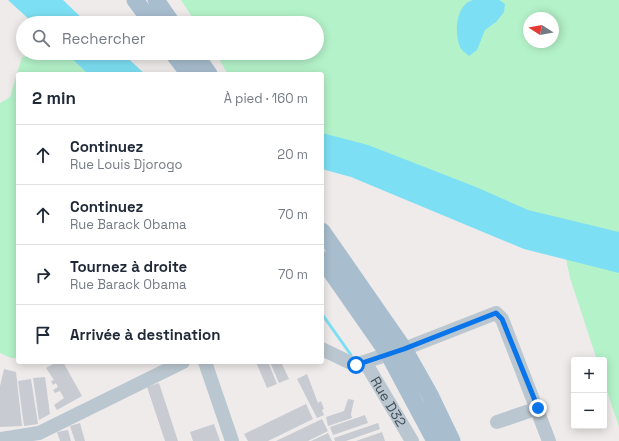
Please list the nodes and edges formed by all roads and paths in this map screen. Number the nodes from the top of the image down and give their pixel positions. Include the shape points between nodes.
1 (135, 0) edge
2 (156, 0) edge
3 (147, 16) edge
4 (167, 16) edge
5 (178, 60) edge
6 (199, 60) edge
7 (187, 72) edge
8 (208, 72) edge
9 (324, 234) edge
10 (324, 261) edge
11 (324, 350) edge
12 (397, 352) junction
13 (365, 362) junction
14 (179, 364) edge
15 (207, 364) edge
16 (538, 408) junction
17 (497, 422) dead end
18 (0, 439) edge
19 (232, 441) edge
20 (412, 441) edge
21 (435, 441) edge
22 (452, 441) edge
23 (549, 441) edge

1 - 3 main road
2 - 4 main road
5 - 7 main road
6 - 8 main road
9 - 12 main road
10 - 12 main road
11 - 13 street via 356,365
12 - 13 street
12 - 16 street via 496,313 502,319
12 - 21 main road
12 - 22 main road via 430,395
13 - 20 street, Rue D32
14 - 18 street via 39,433
15 - 19 street
16 - 17 street
16 - 23 street

